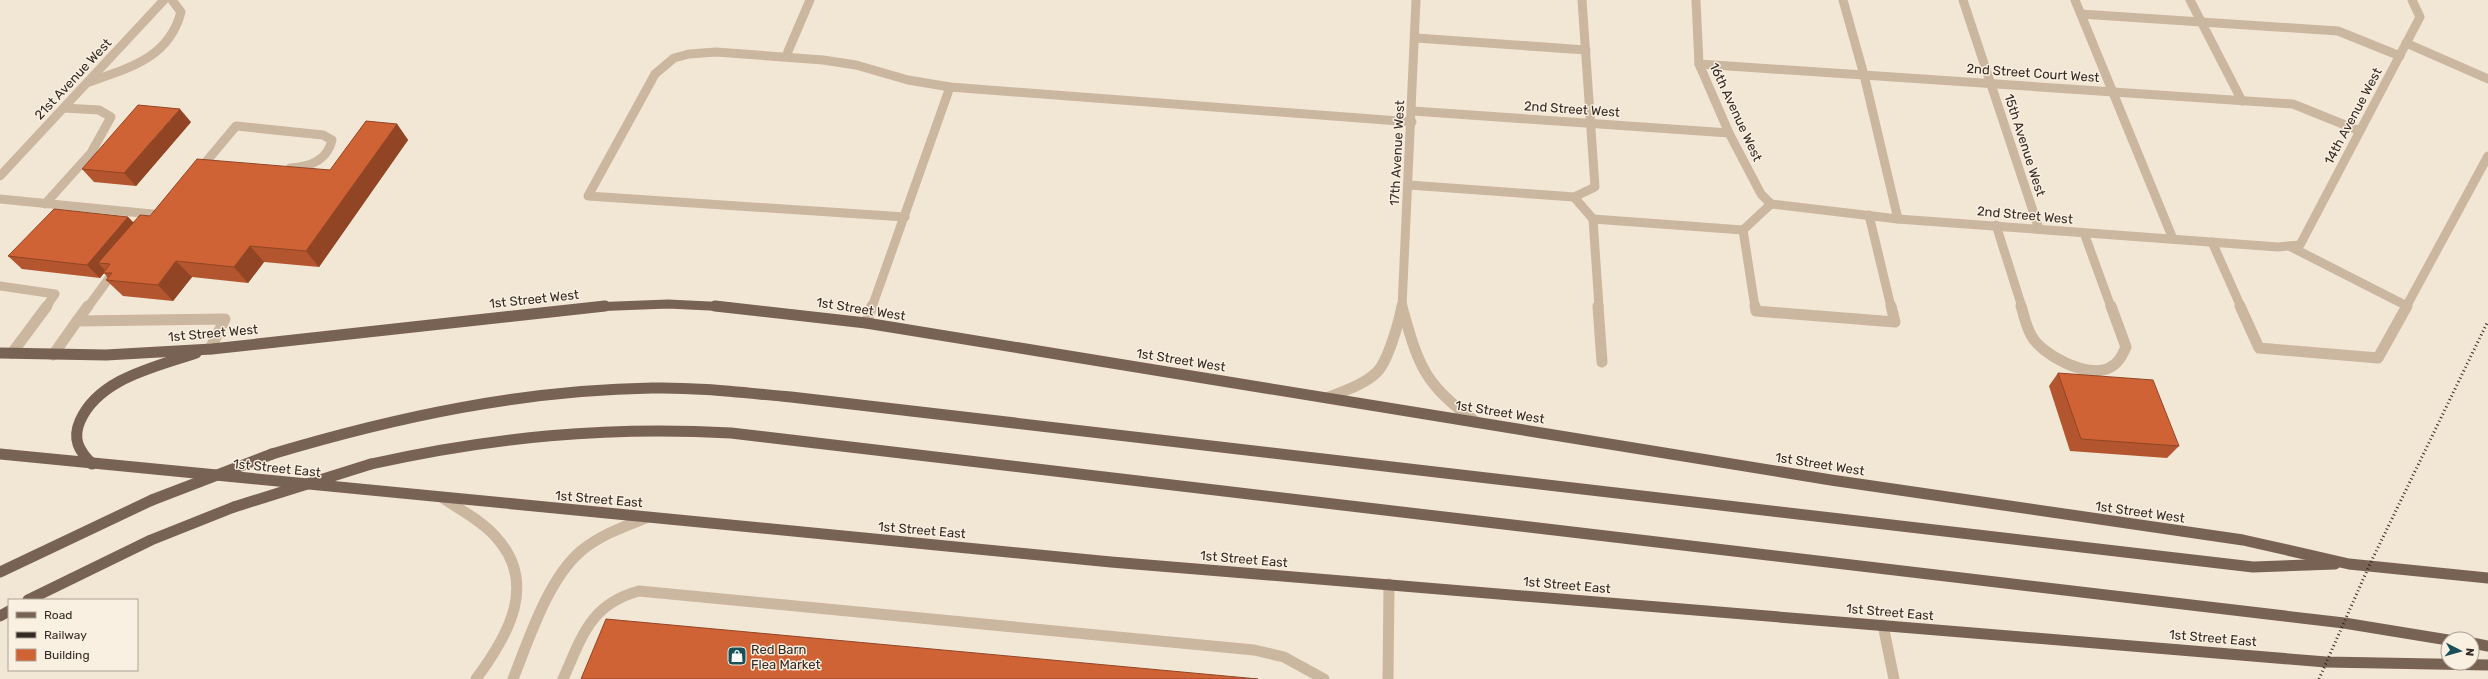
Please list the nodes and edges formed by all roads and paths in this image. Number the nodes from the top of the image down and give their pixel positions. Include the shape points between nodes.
1 (164, 0) edge
2 (183, 0) edge
3 (810, 0) edge
4 (1416, 0) edge
5 (1582, 0) edge
6 (1696, 0) edge
7 (1843, 0) edge
8 (1963, 0) edge
9 (2075, 0) edge
10 (2190, 0) edge
11 (2412, 0) edge
12 (173, 2) edge
13 (2080, 14) junction
14 (2201, 21) junction
15 (1416, 38) junction
16 (2406, 44) junction
17 (1586, 50) junction
18 (786, 56) junction
19 (2400, 56) junction
20 (1699, 64) junction
21 (1864, 75) junction
22 (2488, 79) edge
23 (88, 82) junction
24 (1992, 84) junction
25 (950, 87) junction
26 (2114, 92) junction
27 (2242, 101) junction
28 (64, 108) junction
29 (1413, 111) junction
30 (1412, 122) junction
31 (1591, 124) junction
32 (2360, 131) junction
33 (1729, 133) junction
34 (2488, 156) edge
35 (208, 160) junction
36 (223, 161) edge
37 (281, 167) edge
38 (0, 176) edge
39 (192, 178) edge
40 (1409, 185) junction
41 (1574, 197) junction
42 (0, 199) edge
43 (45, 204) junction
44 (1771, 204) junction
45 (1869, 215) junction
46 (905, 217) junction
47 (1593, 219) junction
48 (1898, 219) junction
49 (1996, 224) junction
50 (152, 227) edge
51 (2039, 229) junction
52 (1743, 230) junction
53 (2084, 233) junction
54 (2173, 239) junction
55 (2212, 242) junction
56 (2300, 245) joint
57 (2289, 246) junction
58 (121, 262) edge
59 (0, 286) edge
60 (2407, 306) junction
61 (1402, 307) junction
62 (77, 321) junction
63 (866, 323) junction
64 (210, 349) junction
65 (0, 353) edge
66 (12, 353) junction
67 (53, 355) junction
68 (1602, 362) dead end
69 (1327, 398) junction
70 (1477, 422) junction
71 (0, 454) edge
72 (92, 464) junction
73 (443, 498) junction
74 (646, 518) junction
75 (2349, 564) junction
76 (0, 572) edge
77 (2488, 578) edge
78 (1389, 584) junction
79 (30, 599) edge
80 (1883, 625) junction
81 (2440, 639) edge
82 (2488, 665) edge
83 (476, 679) edge
84 (513, 679) edge
85 (563, 679) edge
86 (1324, 679) edge
87 (1388, 679) edge
88 (1894, 679) edge

1 - 23 street, 21st Avenue West
2 - 12 street
3 - 18 street
4 - 15 street, 17th Avenue West
5 - 17 street
6 - 20 street, 16th Avenue West
7 - 21 street
8 - 24 street, 15th Avenue West
9 - 13 street
10 - 14 street
11 - 16 street, 14th Avenue West via 2420,17
12 - 23 street via 181,12 180,23 172,37 161,48 130,68
13 - 14 street
13 - 26 street
14 - 19 street via 2338,31
14 - 27 street
15 - 17 street
15 - 29 street, 17th Avenue West
16 - 19 street, 14th Avenue West
16 - 22 street
17 - 31 street
18 - 25 street via 856,65 908,80
18 - 46 street via 702,52 674,58 655,74 588,196
19 - 32 street, 14th Avenue West
20 - 21 street, 2nd Street Court West
20 - 33 street, 16th Avenue West
21 - 24 street, 2nd Street Court West
21 - 48 street
23 - 28 street, 21st Avenue West
24 - 26 street, 2nd Street Court West
24 - 51 street, 15th Avenue West
25 - 30 street
25 - 46 street
26 - 27 street, 2nd Street Court West
26 - 54 street
27 - 32 street, 2nd Street Court West via 2293,104
28 - 38 street, 21st Avenue West
28 - 43 street via 99,110 111,117 97,145
29 - 30 street, 17th Avenue West
29 - 31 street, 2nd Street West
30 - 40 street, 17th Avenue West
31 - 33 street, 2nd Street West
31 - 41 street via 1595,186
32 - 56 street, 14th Avenue West
33 - 44 street, 16th Avenue West via 1761,194
34 - 60 street
35 - 36 street
35 - 37 street via 236,126 323,134 332,140 330,149 321,160 305,168
35 - 39 street
40 - 41 street
40 - 61 street, 17th Avenue West
41 - 47 street
42 - 43 street
43 - 50 street via 164,212
44 - 45 street, 2nd Street West
44 - 52 street
45 - 48 street, 2nd Street West
45 - 52 street via 1894,322 1756,311
46 - 63 street
47 - 52 street
47 - 68 street
48 - 49 street, 2nd Street West
49 - 51 street, 2nd Street West
49 - 53 street via 2031,336 2044,351 2063,363 2096,370 2114,365 2124,355 2126,347
51 - 53 street, 2nd Street West
53 - 54 street, 2nd Street West
54 - 55 street, 2nd Street West
55 - 57 street, 2nd Street West
55 - 60 street via 2260,348 2378,358
56 - 57 street, 2nd Street West
57 - 60 street
58 - 62 street
59 - 66 street via 55,294
61 - 69 street, 17th Avenue West via 1386,356 1377,372 1354,387
61 - 70 street, 17th Avenue West via 1418,363 1428,381 1450,404
62 - 64 street via 225,319
62 - 67 street
63 - 64 main road, 1st Street West via 745,307 639,304 550,310
63 - 69 main road, 1st Street West
64 - 67 main road, 1st Street West
64 - 72 main road via 129,378 95,399 82,416 77,433 80,450
65 - 66 main road, 1st Street West
66 - 67 main road, 1st Street West
69 - 70 main road, 1st Street West
70 - 75 main road, 1st Street West via 2032,511 2243,540
71 - 72 main road, 1st Street East
72 - 73 main road, 1st Street East
73 - 74 main road, 1st Street East
73 - 83 street via 496,535 516,563 519,582 514,610 502,638
74 - 78 main road, 1st Street East via 1103,561
74 - 84 street via 604,534 574,558 553,589
75 - 76 main road, 1st Street West, bridge via 2254,567 833,402 697,390 608,389 515,397 415,415 272,454 152,500
75 - 77 main road, 1st Street West
78 - 80 main road, 1st Street East
78 - 87 street
79 - 81 main road, bridge via 150,540 234,507 372,464 452,446 550,433 642,428 731,433 2344,624
80 - 82 main road, 1st Street East via 2352,664
80 - 88 street
85 - 86 street via 585,632 602,609 616,598 639,591 1254,650 1284,657

